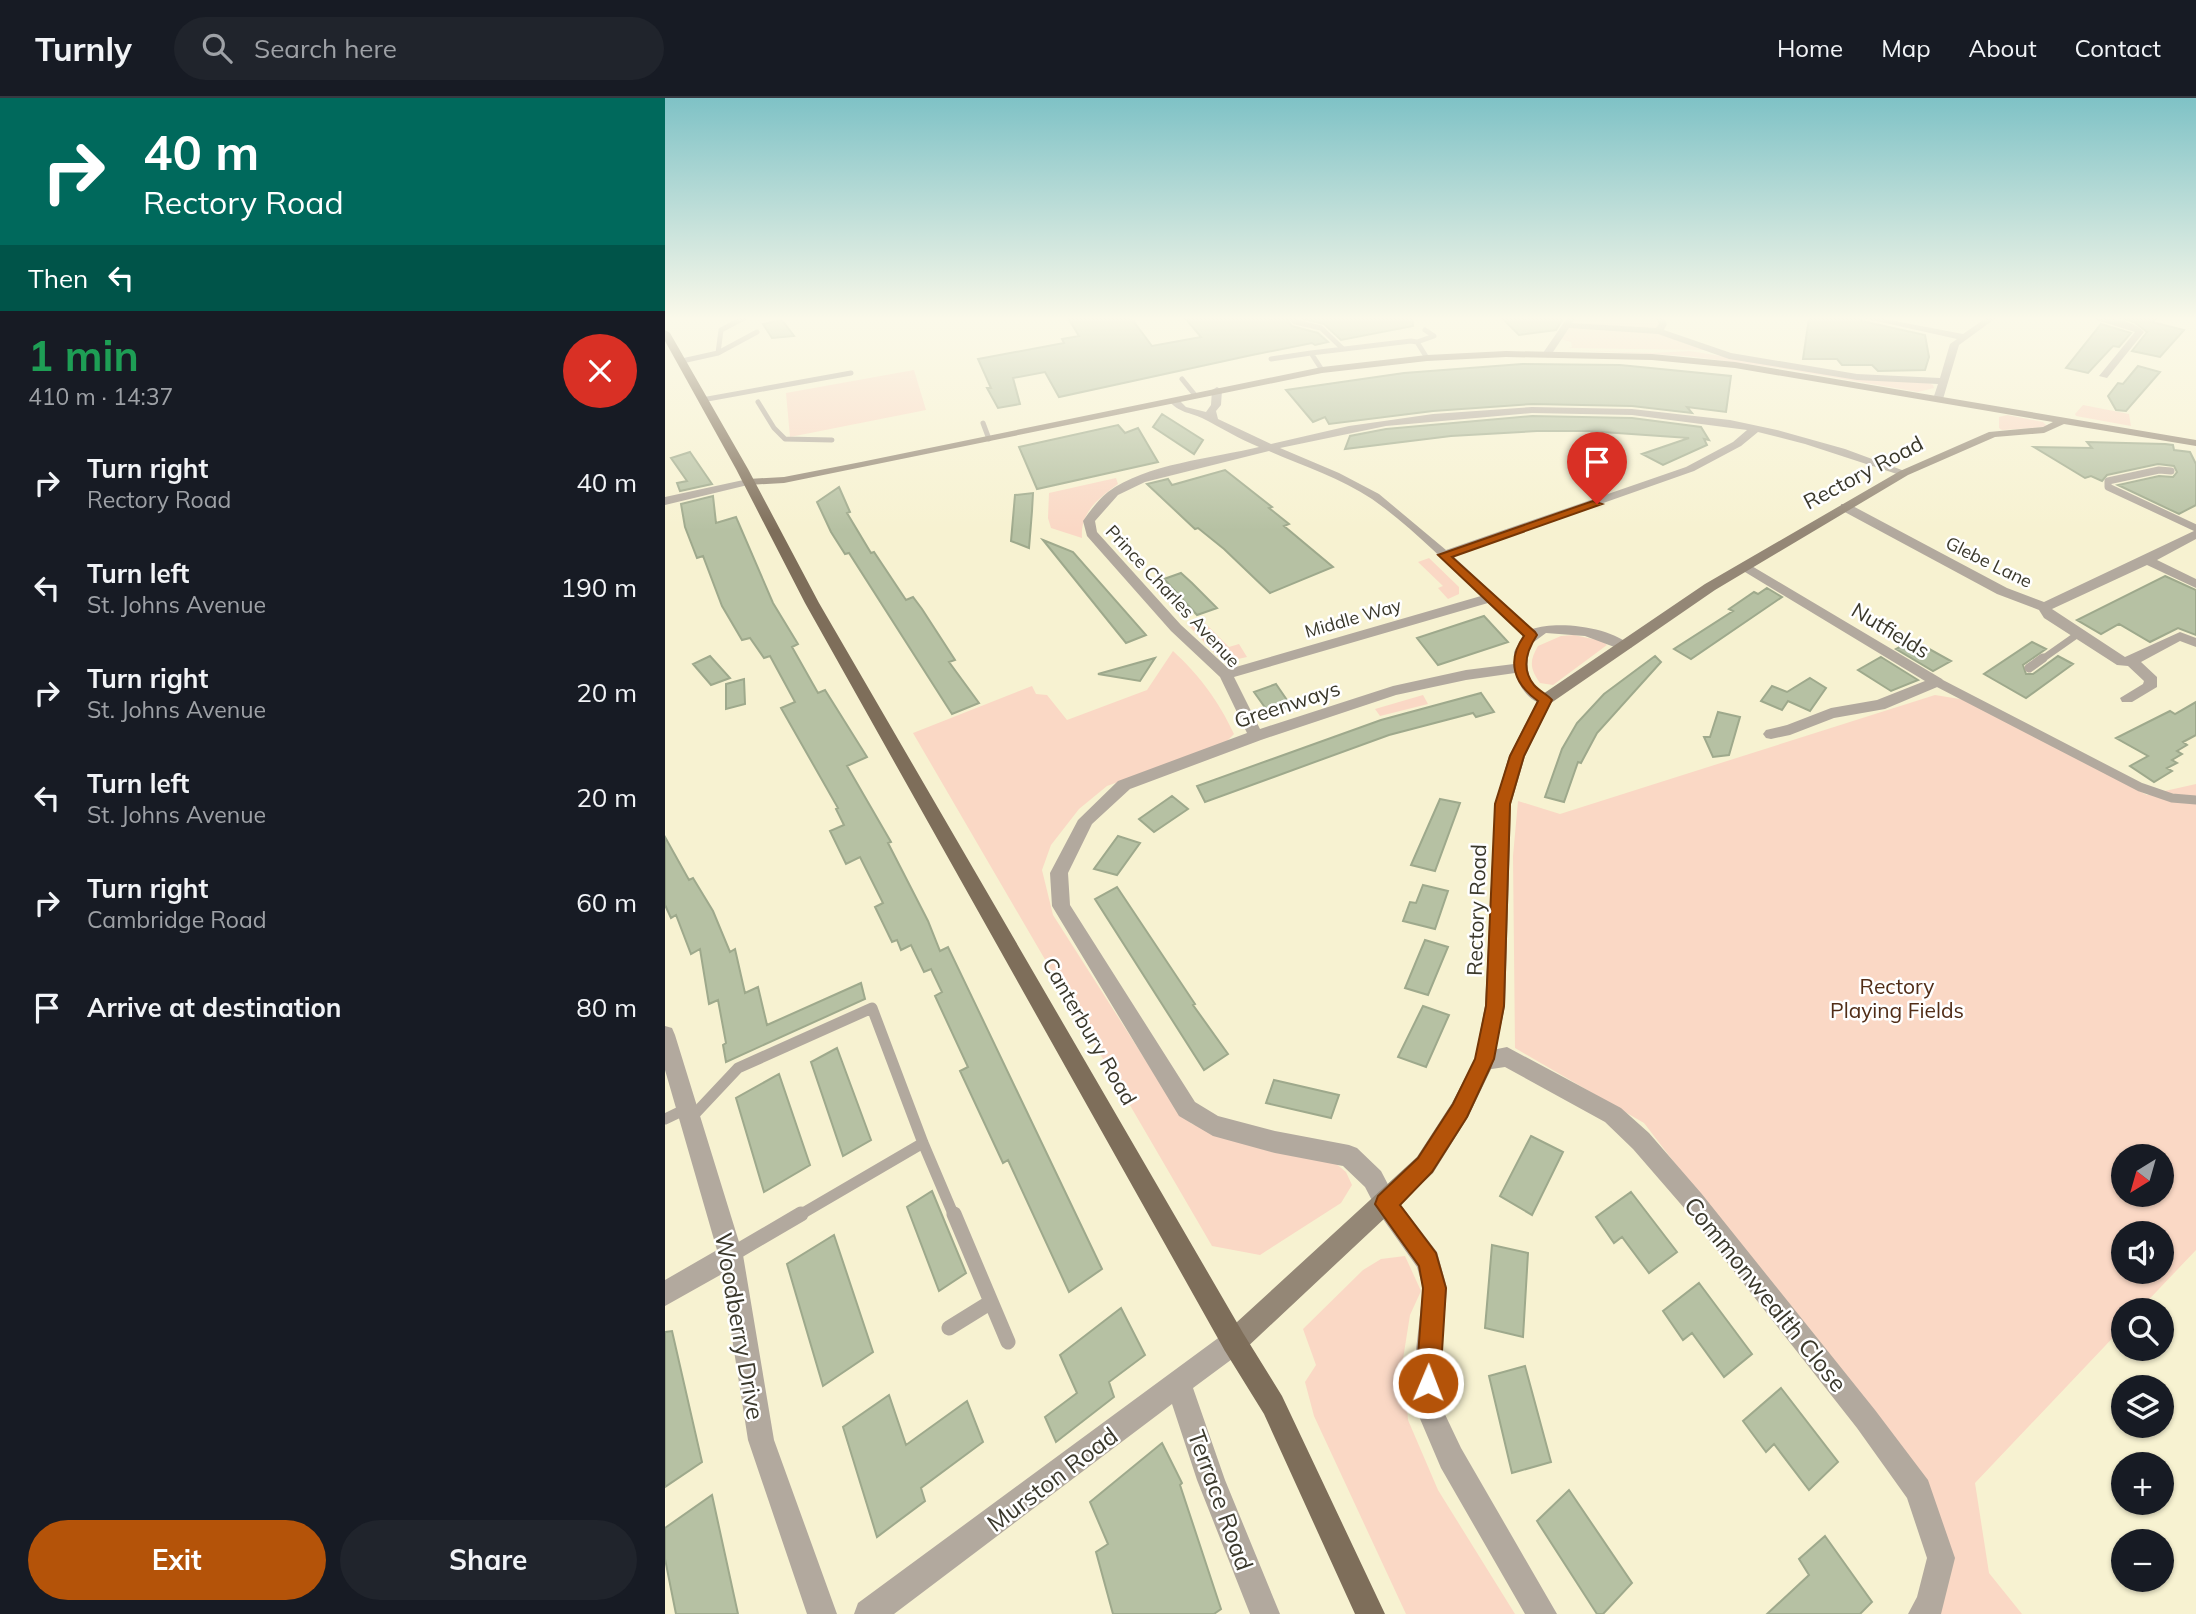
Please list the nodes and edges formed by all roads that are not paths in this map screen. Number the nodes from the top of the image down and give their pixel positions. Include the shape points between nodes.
1 (696, 389) edge
2 (764, 389) edge
3 (1190, 389) edge
4 (1224, 389) edge
5 (1882, 389) edge
6 (1940, 389) edge
7 (1217, 390) junction
8 (1195, 395) junction
9 (1938, 399) junction
10 (702, 400) junction
11 (1173, 400) junction
12 (758, 402) dead end
13 (1991, 408) junction
14 (1213, 419) junction
15 (2061, 421) junction
16 (983, 423) dead end
17 (1755, 429) junction
18 (1993, 434) junction
19 (989, 439) junction
20 (832, 440) dead end
21 (2196, 443) edge
22 (1268, 449) junction
23 (2171, 471) dead end
24 (1904, 473) junction
25 (748, 482) junction
26 (665, 501) edge
27 (1845, 507) junction
28 (2196, 528) edge
29 (2196, 534) edge
30 (1444, 555) junction
31 (2147, 560) junction
32 (1745, 566) junction
33 (2196, 584) edge
34 (1490, 598) junction
35 (2044, 607) junction
36 (2078, 634) junction
37 (1531, 635) junction
38 (2196, 643) edge
39 (1625, 647) junction
40 (2131, 661) junction
41 (1519, 668) junction
42 (2029, 668) dead end
43 (1226, 675) junction
44 (1937, 682) junction
45 (2127, 698) dead end
46 (1545, 700) junction
47 (1771, 734) dead end
48 (1256, 736) junction
49 (2196, 800) edge
50 (1086, 820) joint
51 (665, 1035) edge
52 (1485, 1059) junction
53 (690, 1113) junction
54 (665, 1119) edge
55 (923, 1143) junction
56 (1386, 1204) junction
57 (731, 1255) junction
58 (665, 1294) edge
59 (991, 1302) junction
60 (949, 1328) dead end
61 (1008, 1342) dead end
62 (1234, 1342) junction
63 (1179, 1384) junction
64 (822, 1614) edge
65 (869, 1614) edge
66 (1265, 1614) edge
67 (1370, 1614) edge
68 (1542, 1614) edge
69 (1923, 1614) edge

1 - 10 main road, Canterbury Road
2 - 10 lane
3 - 8 lane
4 - 7 street
5 - 9 street
6 - 9 street
7 - 8 street
7 - 14 street
8 - 11 street
9 - 13 street
10 - 25 main road, Canterbury Road
11 - 14 street via 1182,409
11 - 19 street
12 - 20 lane via 779,437 787,442
13 - 15 street
13 - 18 street
14 - 22 street
15 - 18 street, Rectory Road via 2043,430
15 - 21 street
16 - 19 lane
17 - 22 street, Prince Charles Avenue via 1609,412 1491,412 1384,423
17 - 24 street, Prince Charles Avenue
17 - 30 street via 1690,469
18 - 24 street, Rectory Road
19 - 25 street via 784,480
22 - 30 street via 1375,496
22 - 43 street, Prince Charles Avenue via 1135,483 1114,493 1089,521 1098,543
23 - 28 lane via 2108,481 2108,487
24 - 27 street, Rectory Road
25 - 26 street
25 - 62 main road, Canterbury Road via 812,603
27 - 32 street, Rectory Road
27 - 35 street, Glebe Lane via 2002,591
29 - 31 street, Glebe Lane
30 - 34 street
31 - 33 street
31 - 35 street, Glebe Lane
32 - 39 street, Rectory Road
32 - 44 street, Nutfields
34 - 37 street
34 - 43 street, Middle Way
35 - 36 street
36 - 40 street via 2114,660
36 - 42 lane
37 - 39 street via 1545,629 1582,631
37 - 41 street via 1522,648
38 - 40 street via 2180,636
39 - 46 street, Rectory Road
40 - 45 street via 2152,680 2150,687
41 - 46 street via 1529,688
41 - 48 street, Greenways via 1393,691
43 - 48 street, Prince Charles Avenue
44 - 47 street, Nutfields via 1881,705 1831,713
44 - 49 lane via 2140,787
46 - 52 street, Rectory Road via 1517,756 1503,804 1495,1006
48 - 50 street, Greenways via 1124,785
50 - 56 street, Canterbury Road via 1059,873 1061,906 1187,1109 1213,1125 1349,1156 1373,1179
51 - 53 street, Woodberry Drive
52 - 56 street, Rectory Road via 1425,1165
52 - 69 street, Commonwealth Close via 1507,1057 1613,1115 1641,1141 1849,1398 1918,1490 1941,1558 1930,1604
53 - 54 lane
53 - 55 lane via 738,1068 872,1008
53 - 57 street, Woodberry Drive
55 - 57 lane
55 - 59 lane
56 - 62 street, Rectory Road
56 - 68 street via 1429,1261 1435,1288 1428,1407 1451,1458
57 - 58 street
57 - 64 street, Woodberry Drive via 761,1440
59 - 60 lane
59 - 61 lane
62 - 63 street, Murston Road
62 - 67 main road, Canterbury Road via 1273,1405
63 - 65 street, Murston Road
63 - 66 street, Terrace Road via 1211,1480

